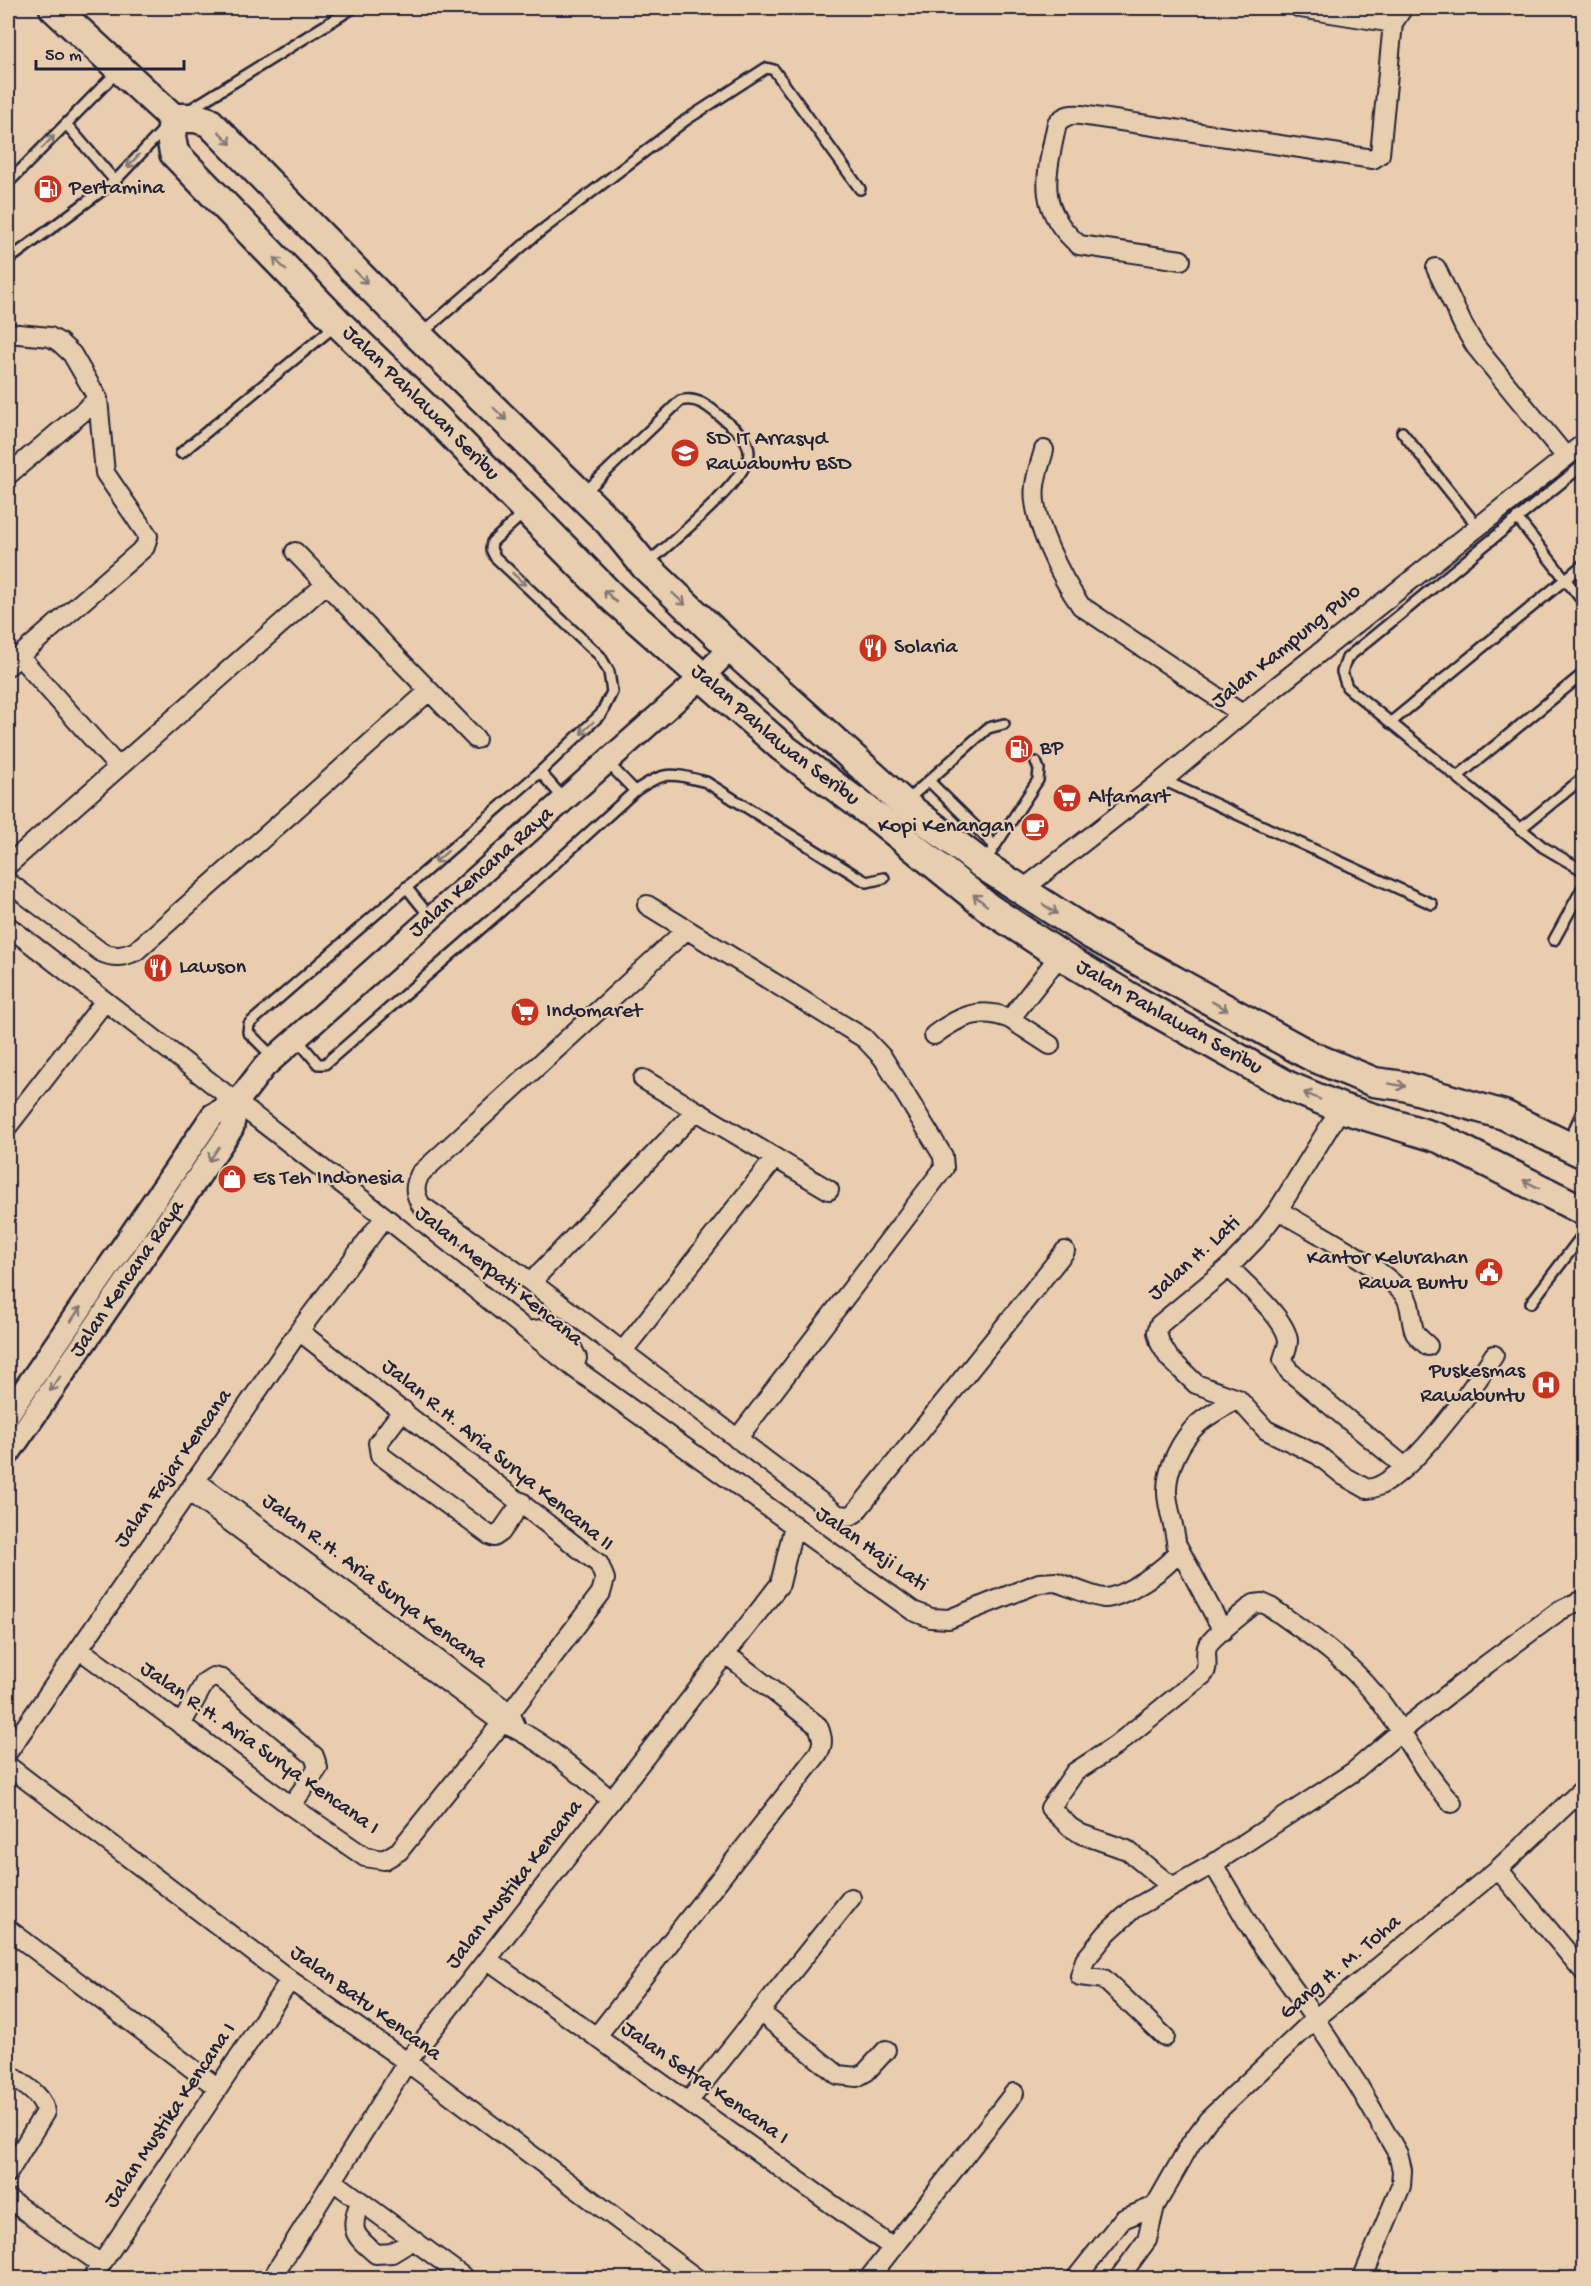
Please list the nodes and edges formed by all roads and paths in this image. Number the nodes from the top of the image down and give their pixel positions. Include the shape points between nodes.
1 (54, 8) edge
2 (353, 8) edge
3 (1300, 8) edge
4 (1398, 15) edge
5 (119, 70) junction
6 (173, 118) junction
7 (66, 124) junction
8 (115, 181) junction
9 (8, 183) edge
10 (860, 189) dead end
11 (8, 256) edge
12 (1181, 260) dead end
13 (1436, 268) dead end
14 (338, 323) junction
15 (8, 333) edge
16 (419, 336) junction
17 (98, 399) junction
18 (1402, 432) dead end
19 (1584, 443) edge
20 (1044, 450) dead end
21 (182, 453) dead end
22 (1566, 457) junction
23 (1584, 464) edge
24 (8, 475) edge
25 (582, 495) junction
26 (527, 510) junction
27 (1517, 518) junction
28 (1478, 527) junction
29 (295, 552) dead end
30 (1584, 564) edge
31 (645, 566) junction
32 (1565, 579) junction
33 (326, 584) junction
34 (1584, 603) edge
35 (731, 648) junction
36 (13, 661) edge
37 (1584, 673) edge
38 (702, 677) junction
39 (429, 691) junction
40 (1242, 714) junction
41 (1390, 723) junction
42 (1004, 724) dead end
43 (476, 739) dead end
44 (607, 762) junction
45 (1036, 762) dead end
46 (118, 768) junction
47 (540, 772) junction
48 (1457, 777) junction
49 (1584, 777) edge
50 (1163, 780) junction
51 (930, 782) junction
52 (635, 791) junction
53 (564, 799) junction
54 (904, 804) junction
55 (1520, 829) junction
56 (989, 856) junction
57 (8, 865) edge
58 (1584, 871) edge
59 (884, 878) dead end
60 (8, 882) edge
61 (1584, 885) edge
62 (406, 887) junction
63 (1022, 890) junction
64 (1432, 904) dead end
65 (647, 905) dead end
66 (431, 918) junction
67 (8, 926) edge
68 (686, 930) junction
69 (1554, 940) dead end
70 (1060, 955) junction
71 (105, 1001) junction
72 (1010, 1019) junction
73 (1259, 1028) junction
74 (934, 1035) dead end
75 (296, 1037) junction
76 (1050, 1045) dead end
77 (273, 1057) junction
78 (1238, 1057) junction
79 (642, 1079) dead end
80 (237, 1102) junction
81 (1584, 1107) edge
82 (1341, 1108) junction
83 (696, 1111) junction
84 (10, 1118) edge
85 (1576, 1150) edge
86 (776, 1158) junction
87 (829, 1190) dead end
88 (1278, 1210) junction
89 (1584, 1211) edge
90 (385, 1217) junction
91 (1584, 1233) edge
92 (1065, 1251) dead end
93 (1229, 1268) junction
94 (531, 1282) junction
95 (1531, 1303) dead end
96 (577, 1319) junction
97 (299, 1331) junction
98 (528, 1331) junction
99 (561, 1340) junction
100 (1428, 1346) dead end
101 (622, 1352) junction
102 (1494, 1355) dead end
103 (574, 1368) junction
104 (1238, 1398) junction
105 (403, 1410) junction
106 (8, 1414) edge
107 (737, 1439) junction
108 (8, 1454) edge
109 (1405, 1467) junction
110 (192, 1485) junction
111 (522, 1502) junction
112 (794, 1525) junction
113 (1177, 1545) junction
114 (1584, 1599) edge
115 (1222, 1631) junction
116 (79, 1649) junction
117 (726, 1654) junction
118 (510, 1722) junction
119 (181, 1725) junction
120 (1401, 1731) junction
121 (8, 1752) edge
122 (8, 1766) edge
123 (1584, 1788) edge
124 (611, 1800) junction
125 (1452, 1803) dead end
126 (291, 1806) junction
127 (1213, 1864) junction
128 (1498, 1869) junction
129 (1172, 1887) junction
130 (851, 1898) dead end
131 (8, 1929) edge
132 (488, 1960) junction
133 (1584, 1971) edge
134 (290, 1980) junction
135 (760, 2012) junction
136 (1315, 2019) junction
137 (596, 2037) junction
138 (1165, 2037) dead end
139 (886, 2050) dead end
140 (407, 2062) junction
141 (8, 2073) edge
142 (218, 2088) junction
143 (1014, 2092) dead end
144 (688, 2102) junction
145 (8, 2174) edge
146 (333, 2181) junction
147 (8, 2199) edge
148 (360, 2200) junction
149 (1155, 2206) junction
150 (413, 2240) junction
151 (892, 2247) junction
152 (97, 2271) edge
153 (1363, 2277) edge
154 (272, 2278) edge
155 (465, 2278) edge
156 (696, 2278) edge
157 (868, 2278) edge
158 (1076, 2278) edge
159 (1119, 2278) edge

1 - 5 main road
2 - 6 lane
3 - 4 street
4 - 12 street via 1380,154 1373,159 1082,115 1062,117 1057,123 1046,180 1053,213 1069,237 1079,245
5 - 6 main road
5 - 7 lane
6 -> 8 lane
14 -> 6 main road, Jalan Pahlawan Seribu via 174,153
6 -> 16 main road, Jalan Pahlawan Seribu via 209,122
7 - 8 lane
9 -> 7 lane
8 - 11 lane via 15,255
10 - 16 lane via 774,70 766,68 686,120 542,229
13 - 22 street via 1476,347
14 - 21 lane
14 - 26 main road, Jalan Pahlawan Seribu
15 - 17 street via 35,334 59,342 72,354
16 -> 25 main road, Jalan Pahlawan Seribu
17 - 24 street
17 - 36 street via 105,473 146,530 147,541 145,547
18 - 28 lane
19 - 22 street, Jalan Kampung Pulo
20 - 40 street via 1034,488 1038,514 1049,548 1081,606
22 - 28 street, Jalan Kampung Pulo
23 - 27 lane
25 - 31 main road, Jalan Pahlawan Seribu
25 - 31 lane via 680,401 694,399 708,406 743,437 750,453 748,463 732,485
38 -> 26 main road, Jalan Pahlawan Seribu via 614,599
26 -> 47 lane via 492,542 491,549 600,656 609,672 612,692 601,714
27 - 32 lane
27 - 41 lane via 1347,658 1342,672 1347,687
28 - 40 street, Jalan Kampung Pulo
29 - 33 street
30 - 32 lane
31 -> 35 main road, Jalan Pahlawan Seribu
32 - 34 lane
32 - 41 lane
33 - 39 street
33 - 46 street
35 - 38 street, Jalan Kencana Raya
35 - 54 main road, Jalan Pahlawan Seribu
36 - 46 street
37 - 48 lane
38 - 44 street, Jalan Kencana Raya
70 -> 38 main road, Jalan Pahlawan Seribu via 990,909 782,747
39 - 43 street
39 - 60 street via 136,951 125,956 101,952
40 - 50 street, Jalan Kampung Pulo
41 - 48 lane
42 - 51 lane via 988,728
44 - 52 lane
44 - 53 street, Jalan Kencana Raya
45 - 56 lane via 1038,780
46 - 57 street
47 - 53 lane
47 -> 62 lane
48 - 55 lane
49 - 55 lane
50 - 63 street, Jalan Kampung Pulo
50 - 64 lane
51 - 54 lane
51 - 56 lane
52 - 59 lane via 665,774 706,782 867,882
52 - 75 lane via 323,1065
53 - 66 street, Jalan Kencana Raya
54 - 56 main road, Jalan Pahlawan Seribu
55 - 58 lane via 1543,848
56 - 63 main road, Jalan Pahlawan Seribu
61 - 69 lane
62 - 66 lane
62 - 77 lane via 249,1024 248,1032
63 -> 73 main road, Jalan Pahlawan Seribu via 1090,934
65 - 68 street
66 - 75 street, Jalan Kencana Raya
67 - 71 street, Jalan Merpati Kencana
68 - 94 street via 420,1174 414,1186 421,1205
68 - 107 street via 870,1043 883,1058 945,1162
70 - 72 street
70 - 78 main road, Jalan Pahlawan Seribu
71 - 80 street, Jalan Merpati Kencana
71 - 84 street
72 - 74 street via 999,1014 956,1019
72 - 76 street
73 - 78 main road via 1239,1040
73 -> 85 main road, Jalan Pahlawan Seribu via 1350,1073 1504,1115
75 - 77 street, Jalan Kencana Raya
77 - 80 street, Jalan Kencana Raya
82 -> 78 main road, Jalan Pahlawan Seribu via 1288,1086
79 - 83 street
80 - 90 street, Jalan Merpati Kencana
106 -> 80 street, Jalan Kencana Raya via 213,1115
80 -> 108 street, Jalan Kencana Raya via 232,1128
81 - 85 lane
82 - 88 street, Jalan H. Lati
89 -> 82 main road, Jalan Pahlawan Seribu via 1439,1138
83 - 86 street
83 - 94 street
86 - 87 street
86 - 101 street
88 - 93 street, Jalan H. Lati
88 - 100 street via 1355,1257 1404,1294 1410,1303 1416,1334
90 - 97 street, Jalan Fajar Kencana
90 - 98 street, Jalan Merpati Kencana
91 - 95 lane
92 - 107 street via 850,1516 838,1515
93 - 104 street, Jalan H. Lati via 1166,1317 1157,1332 1169,1358 1196,1383
93 - 109 street via 1280,1321 1287,1337 1283,1360 1288,1371
94 - 96 street
96 - 99 street
96 - 101 street
97 - 105 street, Jalan R.H. Aria Surya Kencana II
97 - 110 street, Jalan Fajar Kencana
98 - 99 street via 549,1330
98 - 103 street, Jalan Merpati Kencana
99 - 103 street via 576,1353
101 - 107 street
102 - 109 street, Jalan H. Lati via 1465,1398
103 - 112 street, Jalan Merpati Kencana
104 - 109 street, Jalan H. Lati via 1266,1430 1318,1455 1367,1490 1383,1486
104 - 113 street via 1199,1424 1174,1460 1167,1494
105 - 111 street, Jalan R.H. Aria Surya Kencana II
105 - 111 street via 378,1443 380,1455 489,1536 501,1532
110 - 116 street, Jalan Fajar Kencana
110 - 118 street, Jalan R.H. Aria Surya Kencana
111 - 118 street, Jalan R.H. Aria Surya Kencana II via 599,1564 605,1580 601,1593
112 - 113 street, Jalan Haji Lati via 913,1611 931,1618 949,1618 1039,1583 1056,1582 1103,1598 1113,1597 1168,1564 1175,1558
112 - 117 street, Jalan Mustika Kencana via 780,1584
113 - 115 street
114 - 120 street via 1550,1618
115 - 120 street via 1254,1604 1269,1606 1331,1650 1372,1690
115 - 129 street via 1207,1646 1206,1672 1115,1746 1075,1772 1050,1808 1081,1834 1127,1850
116 - 119 street, Jalan R.H. Aria Surya Kencana I
116 - 121 street, Jalan Fajar Kencana
117 - 124 street, Jalan Mustika Kencana
117 - 137 street via 818,1726 823,1745
118 - 124 street, Jalan R.H. Aria Surya Kencana
118 - 126 street, Jalan R.H. Aria Surya Kencana I via 399,1851 384,1860 365,1857
119 - 126 street, Jalan R.H. Aria Surya Kencana I
119 - 126 street via 205,1682 213,1677 222,1679 318,1762 318,1768
120 - 125 street via 1435,1786
120 - 127 street via 1353,1773
122 - 134 street, Jalan Batu Kencana
123 - 128 street, Gang H. M. Toha
124 - 132 street, Jalan Mustika Kencana
127 - 129 street
127 - 136 street via 1257,1938
128 - 133 street
128 - 136 street, Gang H. M. Toha
129 - 138 street via 1132,1909 1107,1933 1085,1960 1080,1976 1104,1979
130 - 135 street
131 - 142 street
132 - 137 street, Jalan Setra Kencana I
132 - 140 street, Jalan Mustika Kencana
134 - 140 street, Jalan Batu Kencana
134 - 142 street, Jalan Mustika Kencana I
135 - 139 street via 838,2075 857,2077
135 - 144 street
136 - 149 street, Gang H. M. Toha via 1208,2120
136 - 153 street via 1398,2154 1402,2170 1401,2186
137 - 144 street, Jalan Setra Kencana I
140 - 146 street, Jalan Mustika Kencana
140 - 156 street, Jalan Batu Kencana
141 - 145 street via 45,2105 45,2112
142 - 152 street, Jalan Mustika Kencana I
143 - 151 street
144 - 151 street, Jalan Setra Kencana I
146 - 148 street
146 - 154 street, Jalan Mustika Kencana
147 - 152 street
148 - 150 street
148 - 150 street via 352,2223 359,2240 376,2254 392,2253
149 - 158 street via 1123,2219
149 - 159 street, Gang H. M. Toha via 1148,2240
150 - 155 street
151 - 157 street

